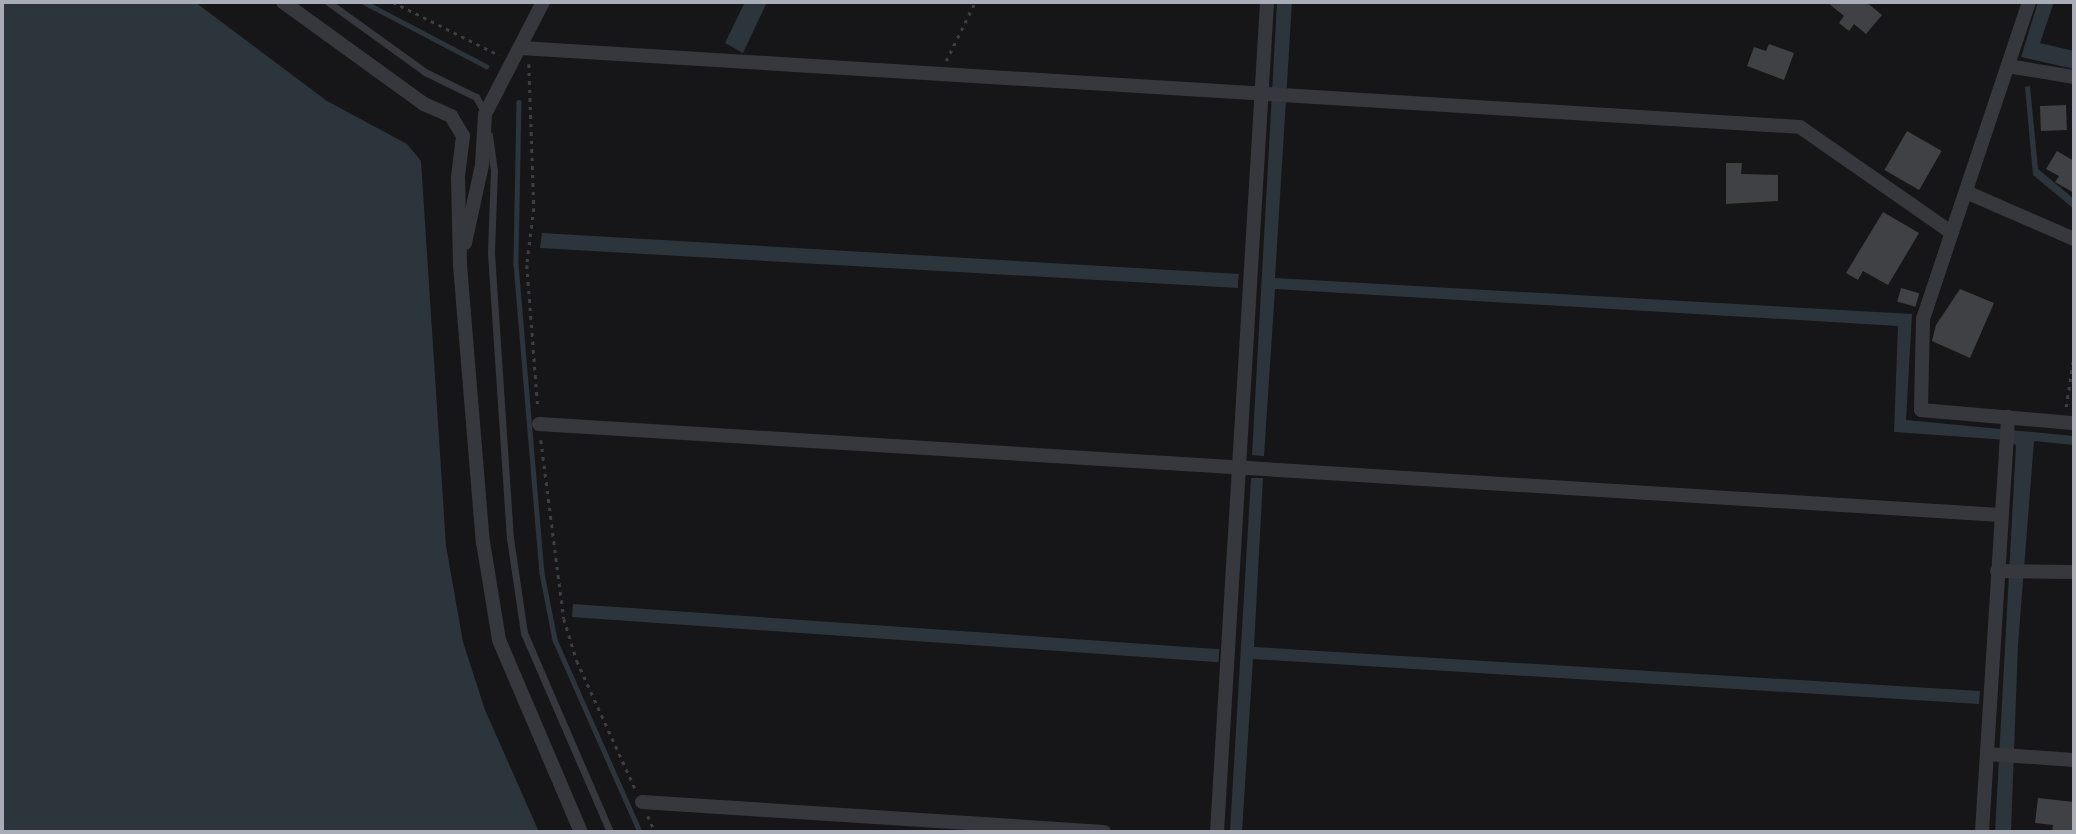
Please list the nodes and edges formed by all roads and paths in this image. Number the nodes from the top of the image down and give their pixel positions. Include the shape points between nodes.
1 (284, 2) edge
2 (328, 2) edge
3 (393, 2) edge
4 (543, 2) edge
5 (975, 2) edge
6 (1267, 2) edge
7 (2029, 2) edge
8 (518, 53) junction
9 (2008, 66) junction
10 (940, 74) junction
11 (2074, 77) edge
12 (1262, 93) junction
13 (485, 114) junction
14 (1966, 192) junction
15 (1952, 233) junction
16 (2074, 239) edge
17 (460, 265) junction
18 (2074, 354) edge
19 (2007, 421) junction
20 (2069, 422) edge
21 (539, 424) dead end
22 (1240, 466) junction
23 (2000, 515) junction
24 (1997, 571) junction
25 (2074, 572) edge
26 (1992, 754) junction
27 (2074, 760) edge
28 (642, 802) dead end
29 (581, 832) edge
30 (610, 832) edge
31 (1104, 832) edge
32 (1217, 832) edge
33 (1982, 832) edge

1 - 17 street via 424,104 451,116 463,136 458,177
2 - 13 lane via 425,72 476,97
3 - 8 path via 496,54
4 - 8 street
5 - 10 path
6 - 12 street
7 - 9 street
8 - 10 street
8 - 13 street
9 - 11 street
9 - 14 street
10 - 12 street
12 - 15 street via 1800,127
12 - 22 street
13 - 17 street via 482,166
13 - 30 lane via 494,170 491,253 510,538 524,633
14 - 15 street
14 - 16 street
15 - 19 street via 1923,319 1921,410
17 - 29 street via 483,542 499,640
18 - 20 path
19 - 20 street
19 - 23 street
21 - 22 street
22 - 23 street
22 - 32 street
23 - 24 street
24 - 25 street
24 - 26 street via 1990,698
26 - 27 street
26 - 33 street
28 - 31 street

